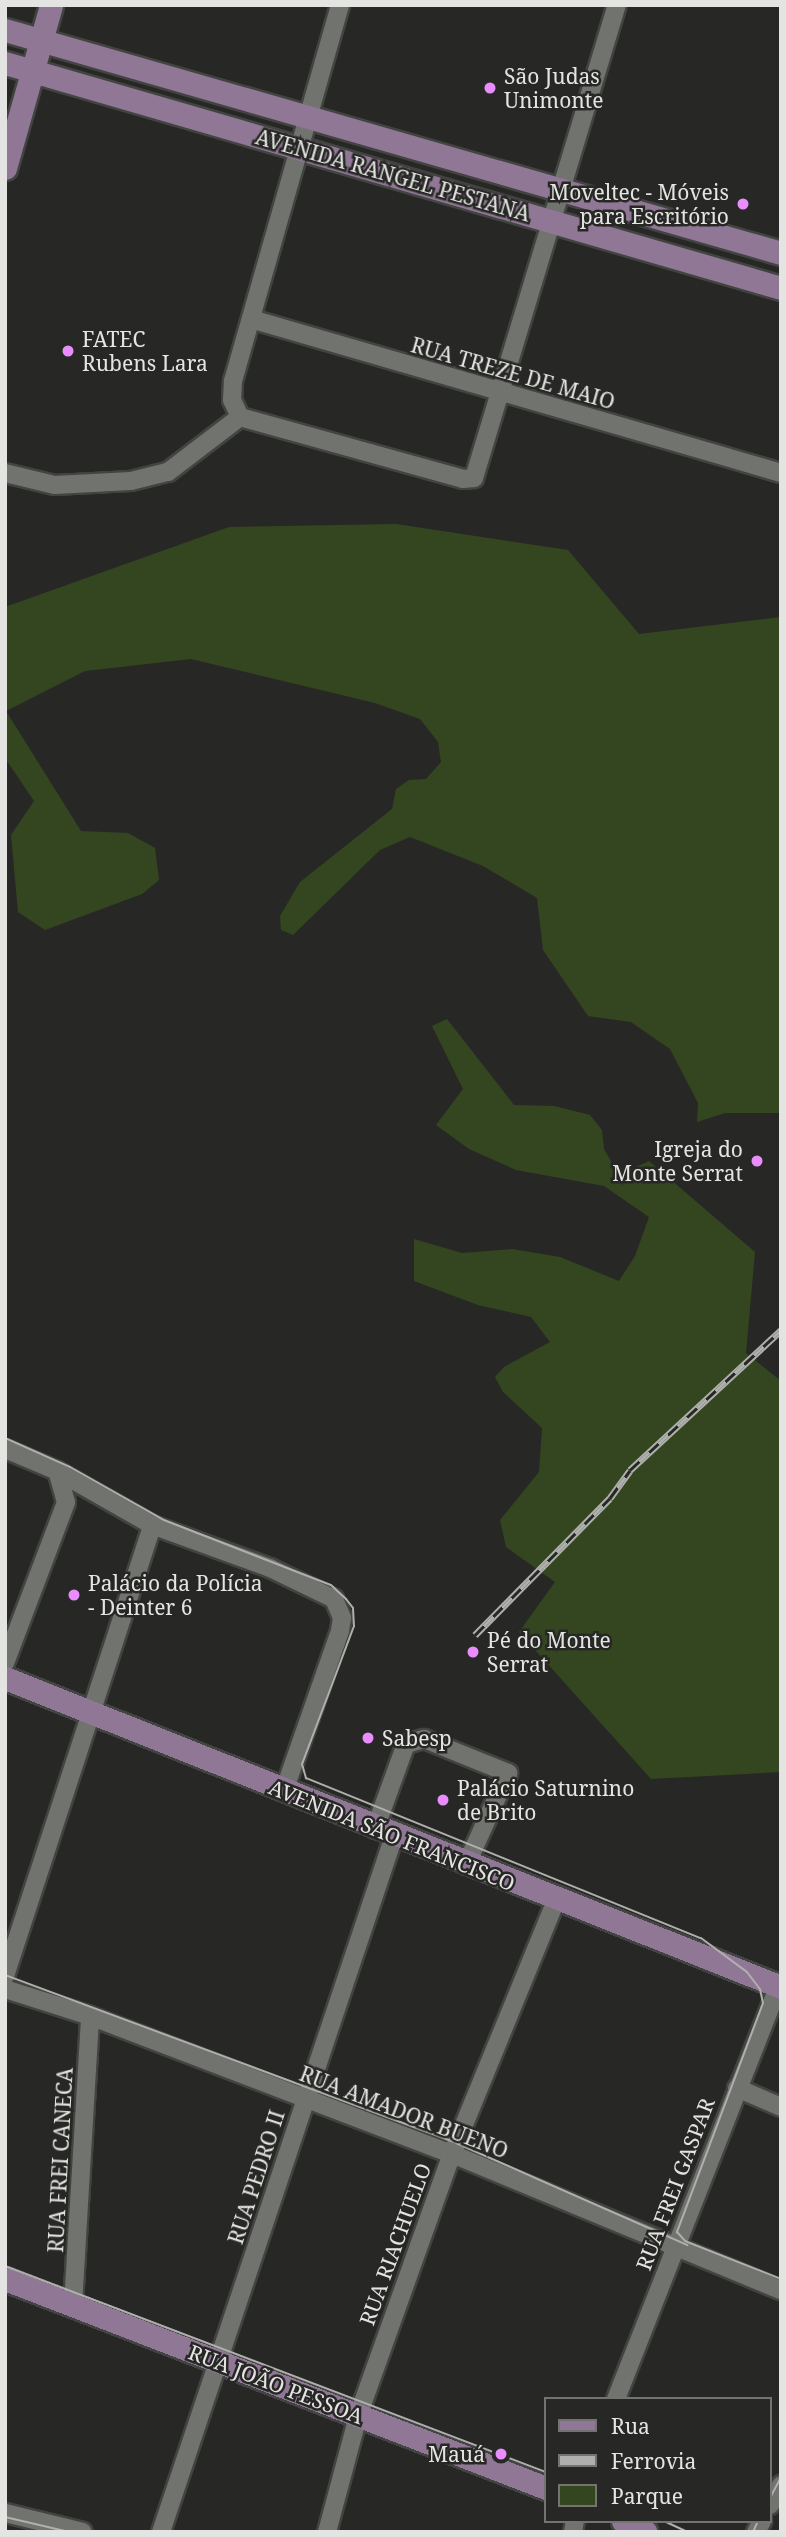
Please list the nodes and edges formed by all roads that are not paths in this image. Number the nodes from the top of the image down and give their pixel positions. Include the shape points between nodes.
1 (51, 5) edge
2 (340, 5) edge
3 (617, 5) edge
4 (5, 30) edge
5 (41, 40) junction
6 (5, 63) edge
7 (33, 71) junction
8 (309, 115) junction
9 (300, 147) junction
10 (5, 168) edge
11 (563, 190) junction
12 (553, 222) junction
13 (781, 253) edge
14 (781, 288) edge
15 (251, 319) junction
16 (502, 394) junction
17 (240, 417) junction
18 (772, 470) edge
19 (5, 473) edge
20 (5, 1449) edge
21 (57, 1471) junction
22 (89, 1489) junction
23 (66, 1502) junction
24 (152, 1525) junction
25 (5, 1663) edge
26 (5, 1678) edge
27 (88, 1715) junction
28 (284, 1791) junction
29 (384, 1832) junction
30 (466, 1865) junction
31 (556, 1901) junction
32 (5, 1976) edge
33 (5, 1989) edge
34 (779, 1992) edge
35 (90, 2016) junction
36 (737, 2088) junction
37 (306, 2098) junction
38 (781, 2107) edge
39 (452, 2154) junction
40 (674, 2247) junction
41 (5, 2279) edge
42 (781, 2290) edge
43 (73, 2305) junction
44 (218, 2361) junction
45 (617, 2397) edge
46 (358, 2416) junction
47 (781, 2485) edge
48 (544, 2487) edge
49 (772, 2501) edge
50 (5, 2513) edge
51 (627, 2523) edge
52 (83, 2532) edge
53 (161, 2532) edge
54 (327, 2532) edge
55 (646, 2532) edge

1 - 5 main road
2 - 8 street
3 - 11 street
4 - 5 main road, AVENIDA RANGEL PESTANA
5 - 7 main road
5 - 8 main road, AVENIDA RANGEL PESTANA
6 - 7 main road, AVENIDA RANGEL PESTANA
7 - 9 main road, AVENIDA RANGEL PESTANA
7 - 10 main road
8 - 9 street
8 - 11 main road, AVENIDA RANGEL PESTANA
9 - 12 main road, AVENIDA RANGEL PESTANA
9 - 15 street
11 - 12 street
11 - 13 main road, AVENIDA RANGEL PESTANA
12 - 14 main road, AVENIDA RANGEL PESTANA
12 - 16 street
15 - 16 street, RUA TREZE DE MAIO
15 - 17 street via 232,387
16 - 17 street via 474,478 463,480
16 - 18 street, RUA TREZE DE MAIO
17 - 19 street via 168,472 131,481 55,485
20 - 21 street
21 - 22 street
21 - 23 street
22 - 23 street
22 - 24 street
23 - 25 street
24 - 27 street
24 - 28 street via 322,1591 338,1605 340,1631
26 - 27 main road, AVENIDA SÃO FRANCISCO
27 - 28 main road, AVENIDA SÃO FRANCISCO
27 - 32 street
28 - 29 main road, AVENIDA SÃO FRANCISCO
29 - 30 main road, AVENIDA SÃO FRANCISCO
29 - 30 street, RUA PEDRO II via 406,1744 415,1739 508,1773
29 - 37 street, RUA PEDRO II
30 - 31 main road, AVENIDA SÃO FRANCISCO
31 - 34 main road, AVENIDA SÃO FRANCISCO
31 - 39 street, RUA RIACHUELO
33 - 35 street, RUA AMADOR BUENO
34 - 36 street, RUA FREI GASPAR
35 - 37 street, RUA AMADOR BUENO
35 - 43 street, RUA FREI CANECA
36 - 38 street
36 - 40 street, RUA FREI GASPAR
37 - 39 street, RUA AMADOR BUENO
37 - 44 street, RUA PEDRO II
39 - 40 street, RUA AMADOR BUENO
39 - 46 street, RUA RIACHUELO
40 - 42 street, RUA AMADOR BUENO
40 - 45 street, RUA FREI GASPAR
41 - 43 main road, RUA JOÃO PESSOA
43 - 44 main road, RUA JOÃO PESSOA
44 - 46 main road, RUA JOÃO PESSOA
44 - 53 street, RUA PEDRO II
46 - 48 main road, RUA JOÃO PESSOA
46 - 54 street, RUA RIACHUELO
47 - 49 street
50 - 52 street
51 - 55 main road

